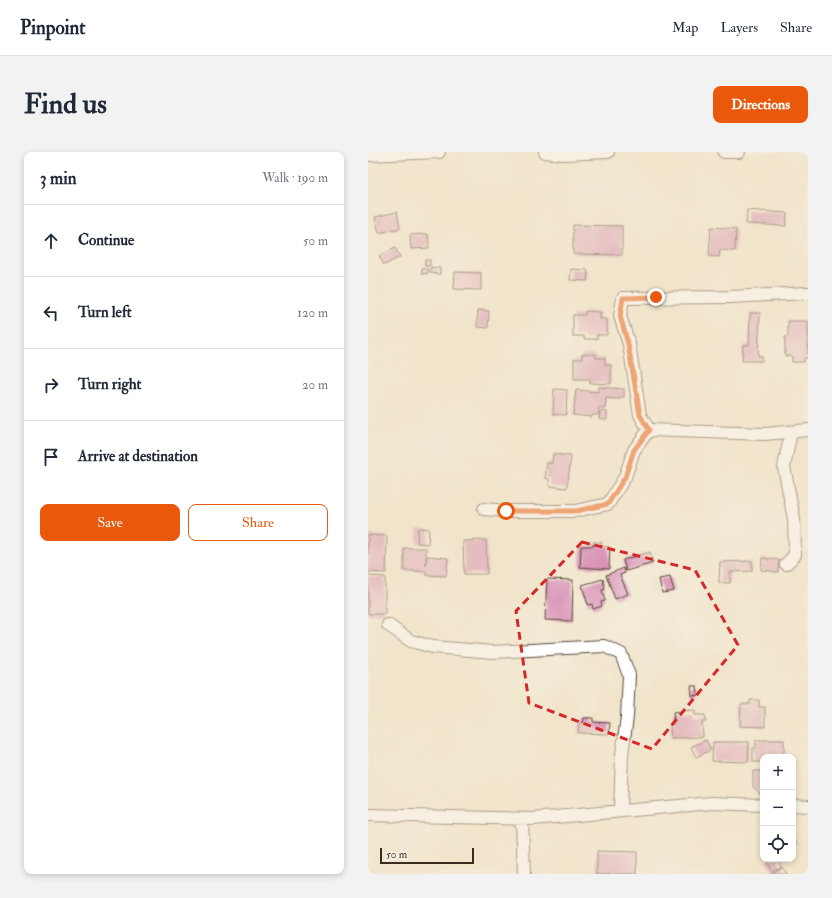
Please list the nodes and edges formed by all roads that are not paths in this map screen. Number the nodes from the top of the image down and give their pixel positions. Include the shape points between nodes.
1 (439, 152) edge
2 (545, 152) edge
3 (608, 152) edge
4 (724, 152) edge
5 (740, 152) edge
6 (368, 155) edge
7 (808, 293) edge
8 (649, 430) junction
9 (808, 430) edge
10 (791, 432) junction
11 (484, 509) dead end
12 (786, 564) dead end
13 (388, 625) dead end
14 (760, 805) edge
15 (796, 805) edge
16 (808, 806) edge
17 (620, 811) junction
18 (368, 815) edge
19 (522, 819) junction
20 (524, 874) edge

1 - 6 street
2 - 3 street
4 - 5 street
7 - 8 street via 623,298 620,316 628,344 640,415
8 - 10 street via 765,434
8 - 11 street via 634,450 625,477 608,504 576,511
9 - 10 street
10 - 12 street via 784,467 794,519 795,555
13 - 17 street via 411,641 433,647 493,652 604,646 621,654 629,675
14 - 17 street via 712,803
15 - 16 street
17 - 19 street
18 - 19 street
19 - 20 street

